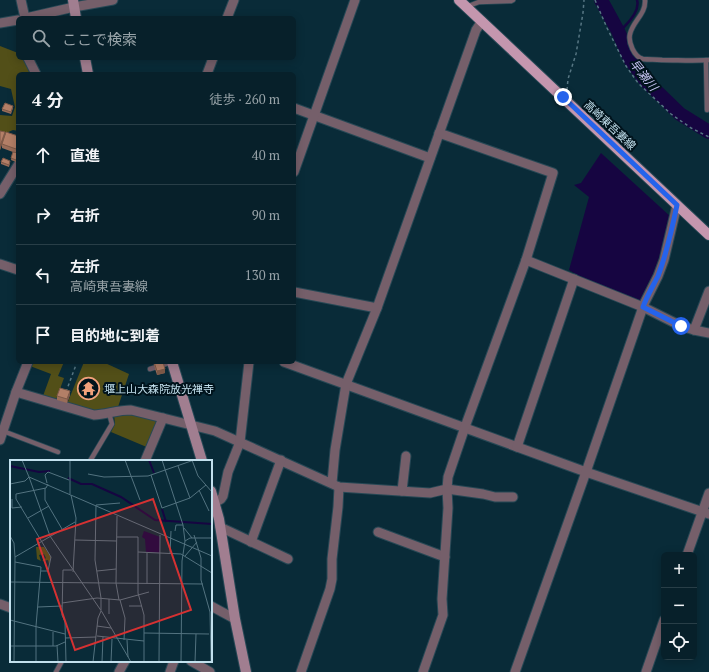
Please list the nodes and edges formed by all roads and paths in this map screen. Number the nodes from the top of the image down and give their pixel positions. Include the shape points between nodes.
1 (21, 0) edge
2 (113, 0) edge
3 (234, 0) edge
4 (355, 0) edge
5 (513, 0) edge
6 (584, 0) edge
7 (595, 0) edge
8 (645, 0) edge
9 (74, 3) edge
10 (462, 3) edge
11 (25, 16) edge
12 (32, 16) edge
13 (76, 16) edge
14 (228, 16) edge
15 (16, 20) edge
16 (482, 22) junction
17 (0, 23) edge
18 (29, 60) edge
19 (85, 60) edge
20 (212, 60) edge
21 (707, 60) edge
22 (35, 72) edge
23 (88, 72) edge
24 (208, 72) edge
25 (566, 94) dead end
26 (296, 109) edge
27 (706, 110) dead end
28 (314, 115) junction
29 (439, 133) junction
30 (709, 137) edge
31 (430, 158) junction
32 (296, 166) edge
33 (16, 168) edge
34 (0, 194) edge
35 (677, 205) junction
36 (709, 236) edge
37 (526, 260) junction
38 (0, 264) edge
39 (16, 269) edge
40 (574, 279) junction
41 (709, 291) edge
42 (296, 292) edge
43 (643, 307) junction
44 (377, 308) junction
45 (694, 330) junction
46 (709, 333) edge
47 (27, 364) edge
48 (76, 364) edge
49 (166, 364) edge
50 (173, 364) edge
51 (249, 364) edge
52 (290, 364) edge
53 (150, 369) dead end
54 (346, 384) junction
55 (16, 392) junction
56 (61, 405) junction
57 (0, 408) edge
58 (9, 411) junction
59 (109, 413) junction
60 (163, 418) junction
61 (192, 426) junction
62 (465, 427) junction
63 (1, 436) edge
64 (240, 442) junction
65 (517, 447) junction
66 (58, 452) dead end
67 (406, 456) dead end
68 (91, 460) edge
69 (145, 460) edge
70 (202, 460) edge
71 (281, 460) junction
72 (586, 472) junction
73 (335, 485) junction
74 (447, 489) junction
75 (402, 491) junction
76 (709, 492) edge
77 (513, 497) dead end
78 (212, 498) edge
79 (214, 509) edge
80 (706, 513) edge
81 (220, 527) junction
82 (378, 532) dead end
83 (251, 542) junction
84 (688, 552) edge
85 (445, 557) junction
86 (288, 559) dead end
87 (0, 604) edge
88 (212, 606) edge
89 (10, 608) edge
90 (235, 618) junction
91 (663, 624) edge
92 (61, 662) edge
93 (124, 662) edge
94 (174, 662) edge
95 (193, 662) edge
96 (56, 672) edge
97 (119, 672) edge
98 (170, 672) edge
99 (210, 672) edge
100 (246, 672) edge
101 (301, 672) edge
102 (423, 672) edge
103 (515, 672) edge
104 (646, 672) edge

1 - 11 street
2 - 9 street
3 - 14 street
4 - 28 street
5 - 10 lane
6 - 25 path via 576,54
7 - 30 path via 626,66 638,83 671,114
8 - 21 lane via 644,10 630,35 629,42 635,54 643,59
9 - 12 street
9 - 13 street
10 - 16 main road, 高崎東吾妻線
15 - 17 street
16 - 29 street via 476,30
16 - 35 main road, 高崎東吾妻線
18 - 22 street
19 - 23 street
20 - 24 street
21 - 27 lane
26 - 28 street
28 - 31 street
28 - 32 street
29 - 31 street
29 - 37 street via 553,173
31 - 44 street
33 - 34 street
35 - 36 main road, 高崎東吾妻線
35 - 43 street via 664,260
37 - 40 street
37 - 62 street
38 - 39 street
40 - 43 street
40 - 65 street
41 - 45 street
42 - 44 street
43 - 45 street
43 - 72 street
44 - 54 street
45 - 46 street
47 - 55 street
48 - 56 path
49 - 53 lane
50 - 61 street
51 - 64 street
52 - 54 street
54 - 62 street
54 - 73 street via 335,450
55 - 56 street
55 - 58 street
56 - 59 street via 94,415
57 - 58 street
58 - 63 street
59 - 60 street via 130,410
59 - 68 lane via 112,424
60 - 61 street
60 - 69 street
61 - 64 street
61 - 70 street
62 - 65 street
62 - 74 street via 448,477
63 - 66 lane
64 - 71 street
64 - 79 street via 228,472 223,496
65 - 72 street
67 - 75 street
71 - 73 street
71 - 83 street
72 - 80 street
72 - 103 street
73 - 75 street
73 - 101 street via 338,507 332,579
74 - 75 street via 430,493
74 - 77 street via 495,497
74 - 85 street
76 - 80 street
78 - 79 street
79 - 81 street
80 - 84 street
81 - 83 street
81 - 90 street
82 - 85 street
83 - 86 street
85 - 102 street via 442,615
87 - 89 street
88 - 90 street
90 - 100 street
91 - 104 street
92 - 96 lane
93 - 97 street
94 - 98 street
95 - 99 street

